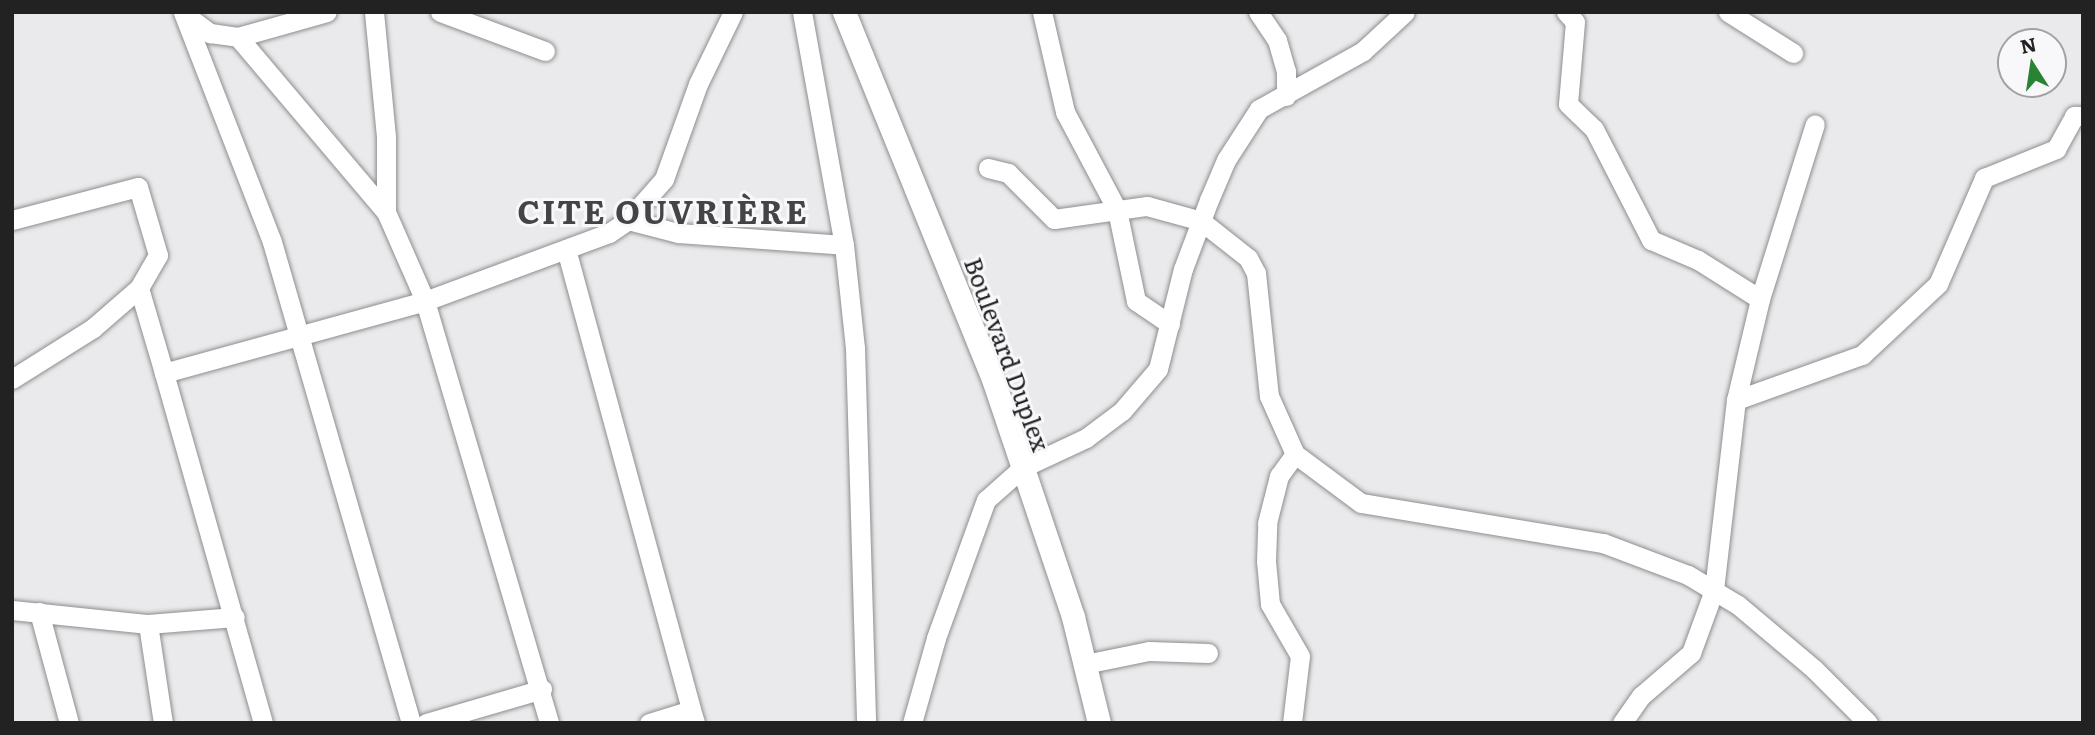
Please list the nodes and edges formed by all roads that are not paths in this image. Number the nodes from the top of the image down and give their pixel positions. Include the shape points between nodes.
1 (327, 12) edge
2 (374, 12) edge
3 (440, 12) edge
4 (733, 12) edge
5 (802, 12) edge
6 (844, 12) edge
7 (1042, 12) edge
8 (1258, 12) edge
9 (1405, 12) edge
10 (1566, 12) edge
11 (1728, 12) edge
12 (183, 13) edge
13 (238, 37) junction
14 (545, 51) dead end
15 (1793, 53) dead end
16 (1286, 96) junction
17 (2083, 116) edge
18 (1815, 124) dead end
19 (988, 168) dead end
20 (1117, 210) junction
21 (386, 212) junction
22 (12, 220) edge
23 (628, 220) junction
24 (1202, 221) junction
25 (844, 245) junction
26 (566, 249) junction
27 (139, 288) junction
28 (1760, 299) junction
29 (425, 300) junction
30 (1170, 324) junction
31 (300, 334) junction
32 (164, 373) junction
33 (12, 379) edge
34 (1736, 400) junction
35 (1295, 454) junction
36 (1022, 468) junction
37 (1714, 590) junction
38 (12, 610) edge
39 (39, 612) junction
40 (235, 617) junction
41 (148, 624) junction
42 (1208, 653) dead end
43 (1085, 664) junction
44 (542, 689) junction
45 (693, 716) edge
46 (69, 723) edge
47 (163, 723) edge
48 (263, 723) edge
49 (411, 723) edge
50 (426, 723) edge
51 (549, 723) edge
52 (649, 723) edge
53 (866, 723) edge
54 (912, 723) edge
55 (1099, 723) edge
56 (1292, 723) edge
57 (1622, 723) edge
58 (1868, 723) edge

1 - 13 street
2 - 21 street via 386,137
3 - 14 street
4 - 23 street via 701,76 664,179
5 - 25 street
6 - 36 street, Boulevard Duplex via 994,382
7 - 20 street via 1065,112
8 - 16 street via 1276,40 1286,71
9 - 16 street via 1363,51
10 - 28 street via 1575,22 1568,104 1594,129 1651,240 1698,260
11 - 15 street
12 - 13 street via 210,33
12 - 31 street via 272,242
13 - 21 street
16 - 24 street via 1259,109 1226,160
17 - 34 street via 2074,116 2056,149 1984,178 1938,284 1862,355
18 - 28 street
19 - 20 street via 1008,173 1054,219
20 - 24 street via 1147,206
20 - 30 street via 1136,301
21 - 29 street
22 - 27 street via 138,187 158,255
23 - 25 street via 678,233
23 - 26 street
24 - 30 street via 1182,269
24 - 35 street via 1248,258 1256,272 1269,396
25 - 53 street via 855,348
26 - 29 street
26 - 45 street
27 - 32 street
27 - 33 street via 93,328
28 - 34 street
29 - 31 street
29 - 44 street via 482,504
30 - 36 street via 1158,369 1122,411 1086,438
31 - 32 street
31 - 49 street
32 - 40 street
34 - 37 street
35 - 37 street via 1361,503 1603,543 1688,575
35 - 56 street via 1279,476 1267,523 1266,561 1270,604 1300,656
36 - 43 street, Boulevard Duplex
36 - 54 street via 986,500
37 - 57 street via 1691,653 1641,696
37 - 58 street via 1814,669
38 - 39 street
39 - 41 street
39 - 46 street
40 - 41 street
40 - 48 street
41 - 47 street
42 - 43 street via 1149,651
43 - 55 street, Boulevard Duplex
44 - 50 street
44 - 51 street
45 - 52 street

